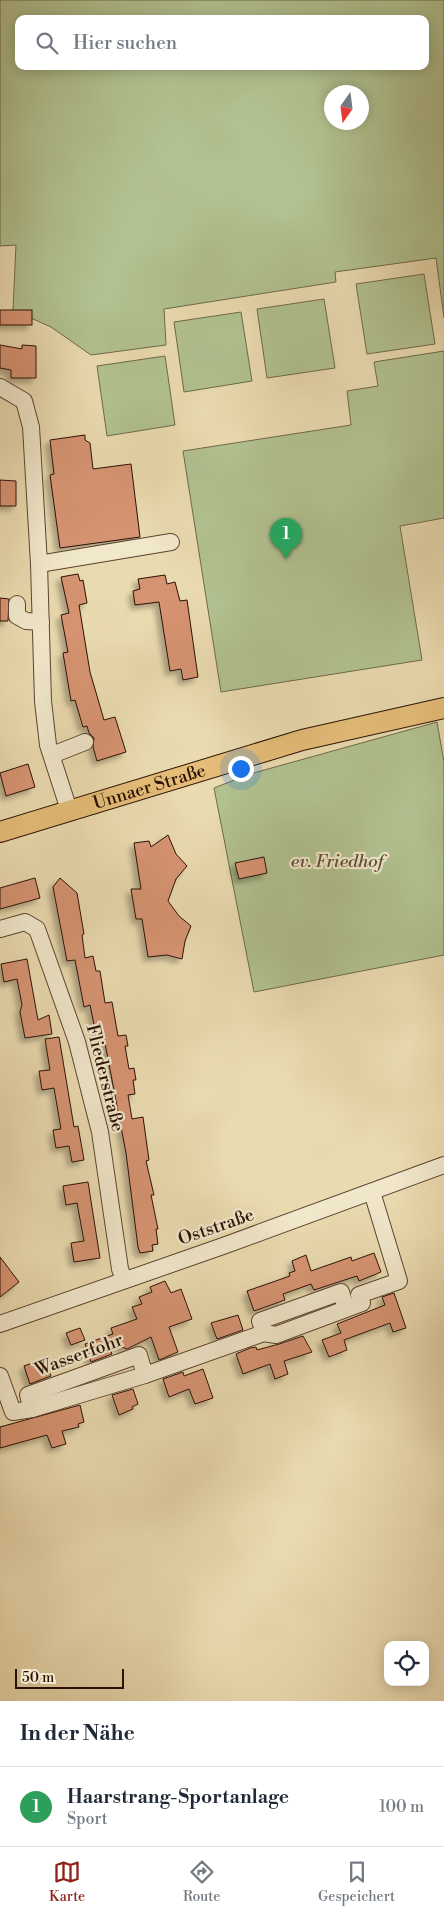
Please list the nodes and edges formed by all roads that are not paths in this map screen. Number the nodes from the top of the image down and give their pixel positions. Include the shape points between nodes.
1 (0, 387) edge
2 (171, 542) dead end
3 (39, 564) junction
4 (17, 604) dead end
5 (41, 622) junction
6 (444, 708) edge
7 (85, 742) dead end
8 (52, 755) junction
9 (69, 810) junction
10 (0, 832) edge
11 (0, 929) edge
12 (444, 1165) edge
13 (372, 1192) junction
14 (124, 1280) junction
15 (0, 1324) edge
16 (0, 1376) edge

1 - 3 street via 24,401 30,427
2 - 3 street
3 - 5 street
4 - 5 street via 17,616 26,621
5 - 8 street via 43,701
6 - 9 main road, Unnaer Straße via 302,740
7 - 8 street
8 - 9 street
9 - 10 main road, Unnaer Straße
11 - 14 street, Fliederstraße via 25,922 37,929 41,938 77,1042 100,1132
12 - 13 street, Oststraße
13 - 14 street, Oststraße
13 - 16 street, Wasserfohr via 399,1281 359,1295 362,1303 276,1335 264,1333 145,1375 32,1409 13,1412
14 - 15 street, Oststraße

